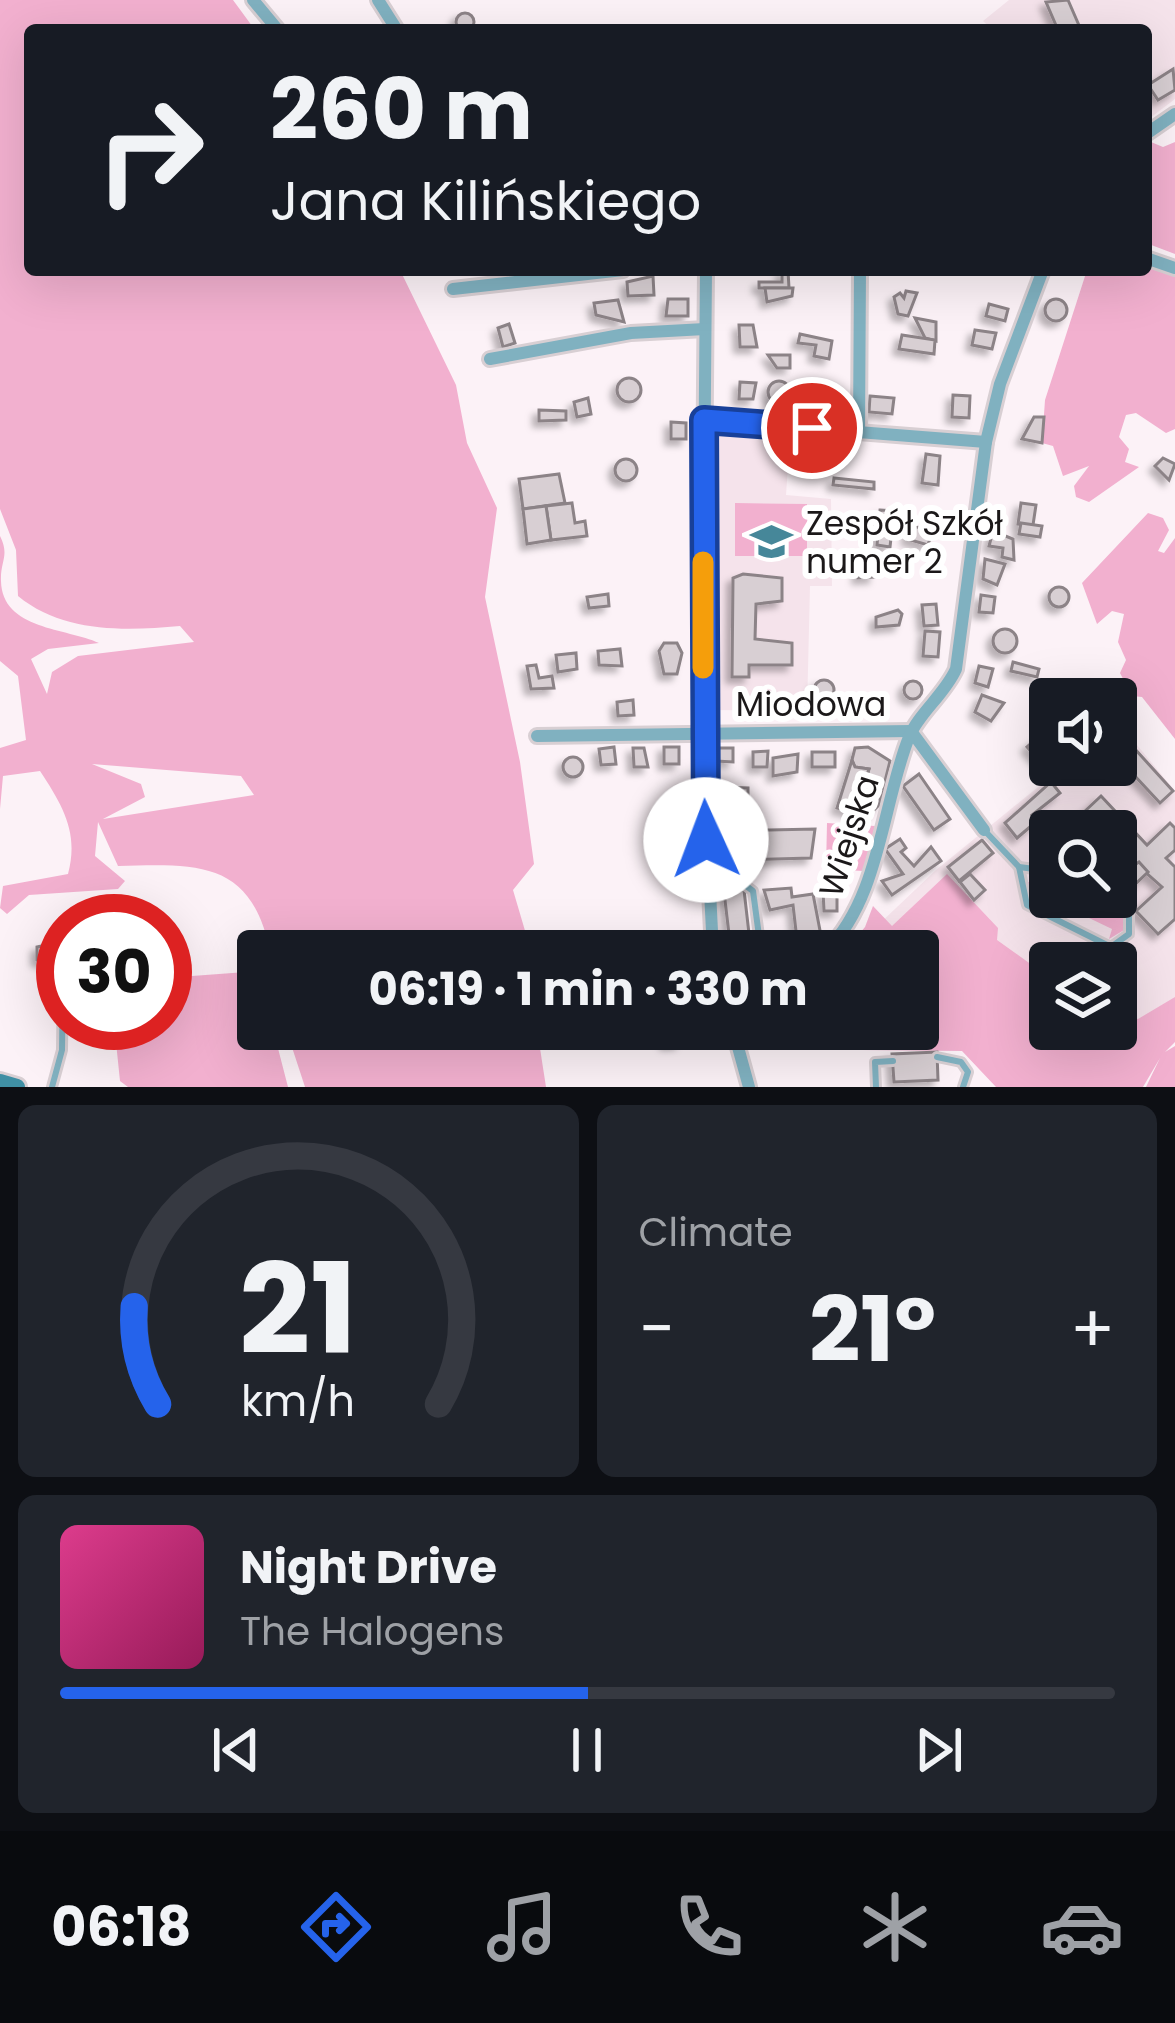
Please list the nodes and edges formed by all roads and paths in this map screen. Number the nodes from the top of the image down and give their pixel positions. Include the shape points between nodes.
1 (253, 0) edge
2 (273, 24) edge
3 (571, 276) edge
4 (706, 276) edge
5 (860, 276) edge
6 (1041, 276) edge
7 (452, 290) dead end
8 (705, 329) junction
9 (490, 359) dead end
10 (704, 420) junction
11 (859, 431) junction
12 (986, 442) junction
13 (703, 731) junction
14 (911, 731) junction
15 (537, 736) dead end
16 (984, 830) joint
17 (1019, 866) junction
18 (1029, 868) edge
19 (708, 887) junction
20 (1029, 906) edge
21 (1053, 918) edge
22 (1129, 918) edge
23 (711, 930) edge
24 (758, 930) edge
25 (841, 930) edge
26 (62, 1050) edge
27 (739, 1050) edge
28 (937, 1057) dead end
29 (892, 1061) dead end
30 (0, 1082) edge
31 (16, 1087) edge
32 (52, 1087) edge
33 (749, 1087) edge
34 (876, 1087) edge
35 (963, 1087) edge

1 - 2 street
3 - 7 street
4 - 8 street
5 - 11 street
6 - 12 street
8 - 9 street via 631,333
8 - 10 street
10 - 11 street
10 - 13 street
11 - 12 street
12 - 14 street via 956,669
13 - 14 street, Miodowa
13 - 15 street, Miodowa
13 - 19 street
14 - 16 street, Miodowa
14 - 25 street, Wiejska via 857,908
16 - 17 lane, Miodowa
17 - 18 lane
17 - 20 lane, Miodowa
19 - 23 street
19 - 24 lane via 753,891
21 - 22 lane, Miodowa via 1111,947 1129,934
26 - 32 lane
27 - 33 street
28 - 35 lane via 961,1062 968,1072
29 - 34 lane via 875,1062
30 - 31 main road

